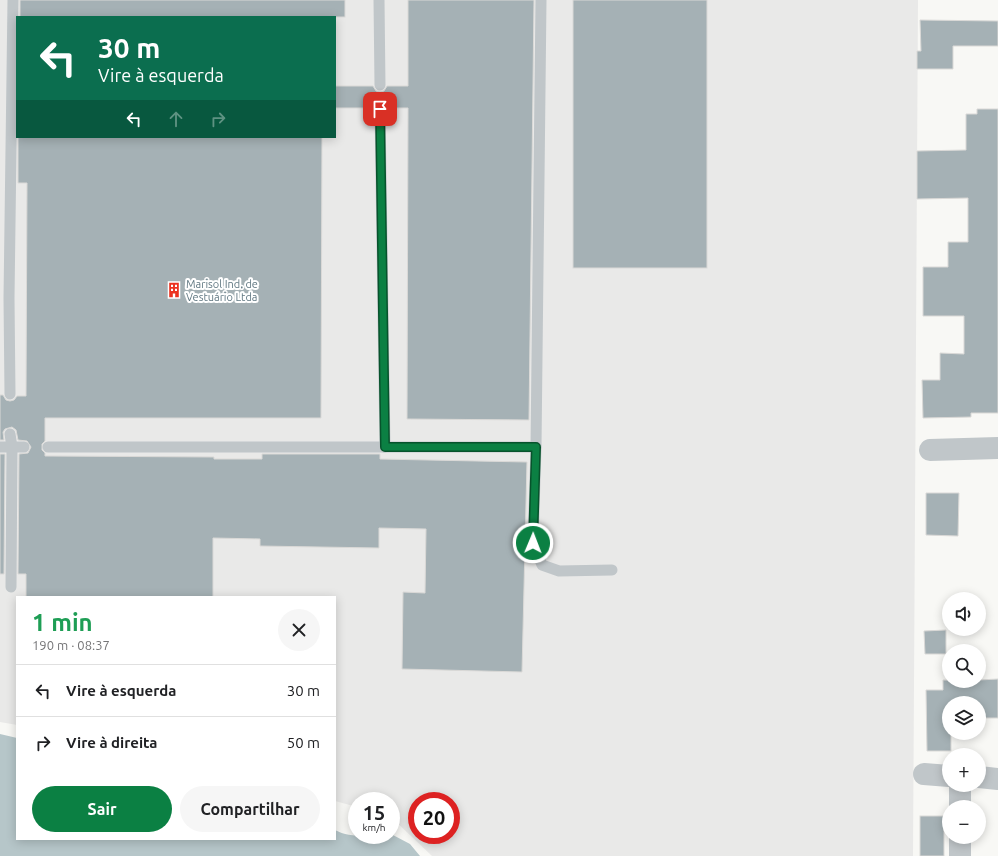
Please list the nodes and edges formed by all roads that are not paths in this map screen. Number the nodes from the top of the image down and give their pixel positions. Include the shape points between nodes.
1 (13, 0) edge
2 (379, 0) edge
3 (541, 0) edge
4 (380, 85) dead end
5 (380, 109) dead end
6 (10, 394) dead end
7 (10, 434) dead end
8 (0, 447) edge
9 (12, 447) junction
10 (24, 447) dead end
11 (48, 447) dead end
12 (385, 447) junction
13 (536, 447) junction
14 (998, 448) edge
15 (930, 450) dead end
16 (612, 570) dead end
17 (11, 588) dead end
18 (924, 774) dead end
19 (942, 775) edge
20 (986, 777) edge
21 (998, 778) edge
22 (960, 844) edge
23 (960, 856) edge

1 - 6 lane
2 - 4 lane
3 - 13 lane
5 - 12 lane
7 - 9 lane
8 - 9 lane
9 - 10 lane
9 - 17 lane
11 - 12 lane
12 - 13 lane
13 - 16 lane via 533,543 542,565 559,571
14 - 15 street
18 - 19 street
20 - 21 street
22 - 23 street

